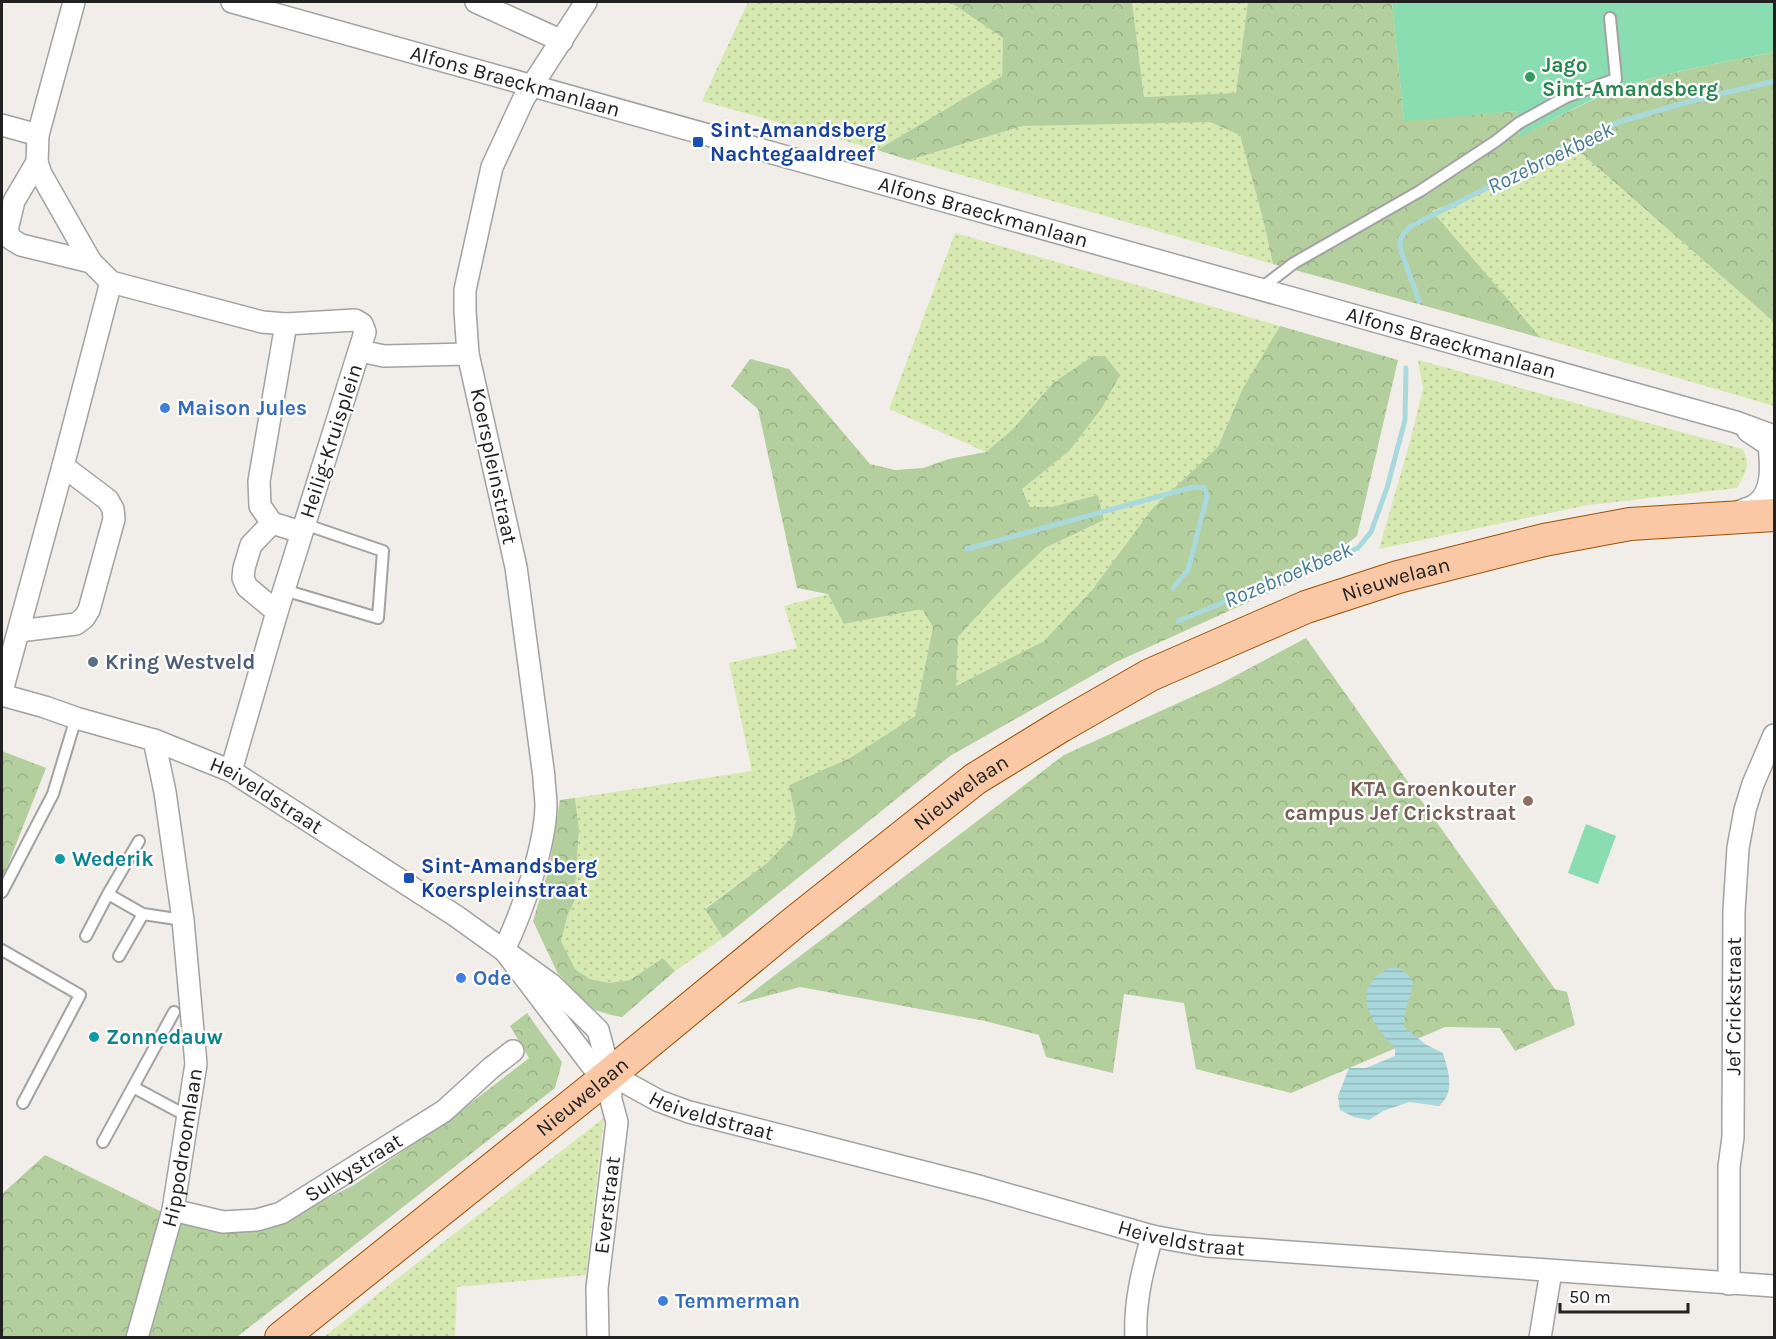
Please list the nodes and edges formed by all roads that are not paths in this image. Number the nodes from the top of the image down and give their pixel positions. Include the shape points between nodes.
1 (74, 2) edge
2 (232, 2) edge
3 (476, 2) edge
4 (586, 2) edge
5 (1611, 18) dead end
6 (562, 41) junction
7 (532, 86) junction
8 (2, 125) edge
9 (38, 135) junction
10 (37, 162) junction
11 (91, 262) junction
12 (111, 282) junction
13 (1260, 290) junction
14 (286, 324) junction
15 (360, 351) junction
16 (468, 354) junction
17 (1736, 422) junction
18 (1774, 436) edge
19 (63, 466) junction
20 (1774, 515) edge
21 (1725, 518) junction
22 (272, 523) junction
23 (303, 528) junction
24 (284, 590) junction
25 (277, 612) junction
26 (19, 631) junction
27 (2, 693) edge
28 (76, 718) junction
29 (1774, 735) edge
30 (153, 740) junction
31 (231, 771) junction
32 (139, 842) dead end
33 (2, 892) edge
34 (108, 894) junction
35 (143, 914) junction
36 (183, 920) junction
37 (86, 936) dead end
38 (2, 950) edge
39 (504, 951) junction
40 (119, 956) dead end
41 (174, 1012) dead end
42 (513, 1051) dead end
43 (610, 1074) junction
44 (133, 1087) junction
45 (23, 1103) dead end
46 (187, 1116) junction
47 (103, 1142) dead end
48 (173, 1210) junction
49 (1152, 1236) junction
50 (1551, 1271) junction
51 (1729, 1284) junction
52 (1774, 1286) edge
53 (137, 1338) edge
54 (281, 1338) edge
55 (598, 1338) edge
56 (1136, 1338) edge
57 (1540, 1338) edge

1 - 9 street
2 - 7 street, Alfons Braeckmanlaan
3 - 6 street
4 - 6 street, Koerspleinstraat
5 - 13 lane via 1616,79 1566,97 1519,123 1420,191 1294,263
6 - 7 street, Koerspleinstraat
7 - 13 street, Alfons Braeckmanlaan
7 - 16 street, Koerspleinstraat via 492,167 465,290
8 - 9 street
9 - 10 street
10 - 11 street
10 - 11 street via 14,201 7,230 11,239 21,245
11 - 12 street
12 - 14 street via 262,322
12 - 19 street
13 - 17 street, Alfons Braeckmanlaan
14 - 15 street, Heilig-Kruisplein via 355,320 366,332
14 - 22 street, Heilig-Kruisplein via 258,482 260,506
15 - 16 street via 384,356
15 - 23 street, Heilig-Kruisplein
16 - 39 street, Koerspleinstraat via 516,567 546,807 539,852
17 - 18 street, Alfons Braeckmanlaan
17 - 21 street, Alfons Braeckmanlaan via 1769,445 1771,465 1768,489 1757,504
19 - 26 street
19 - 26 street via 108,500 114,519 84,618 76,624
20 - 21 main road, Nieuwelaan
21 - 43 main road, Nieuwelaan via 1630,524 1544,540 1398,577 1306,607 1150,675 975,779
22 - 23 street, Heilig-Kruisplein
22 - 25 street, Heilig-Kruisplein via 251,544 243,578 247,587
23 - 24 street, Heilig-Kruisplein
23 - 24 lane via 383,551 378,618
24 - 25 street, Heilig-Kruisplein
25 - 31 street, Heilig-Kruisplein
26 - 27 street
27 - 28 street, Heiveldstraat
28 - 30 street, Heiveldstraat
28 - 33 lane via 52,794
29 - 51 street, Jef Crickstraat via 1753,784 1738,848
30 - 31 street, Heiveldstraat
30 - 36 street, Hippodroomlaan via 165,792
31 - 39 street, Heiveldstraat
32 - 34 lane
34 - 35 lane
34 - 37 lane
35 - 36 lane
35 - 40 lane
36 - 46 street, Hippodroomlaan via 196,1064
38 - 45 lane via 80,995
39 - 43 street, Heiveldstraat via 552,986 598,1030
41 - 44 lane
42 - 48 street, Sulkystraat via 444,1111 280,1214 223,1222
43 - 49 street, Heiveldstraat via 659,1101 689,1112 982,1187
43 - 54 main road, Nieuwelaan
43 - 55 street, Everstraat via 611,1100 618,1122 597,1288
44 - 46 lane
44 - 47 lane
46 - 48 street, Hippodroomlaan
48 - 53 street, Hippodroomlaan
49 - 50 street, Heiveldstraat via 1207,1246
49 - 56 street via 1141,1278
50 - 51 street, Heiveldstraat
50 - 57 street
51 - 52 street, Heiveldstraat

